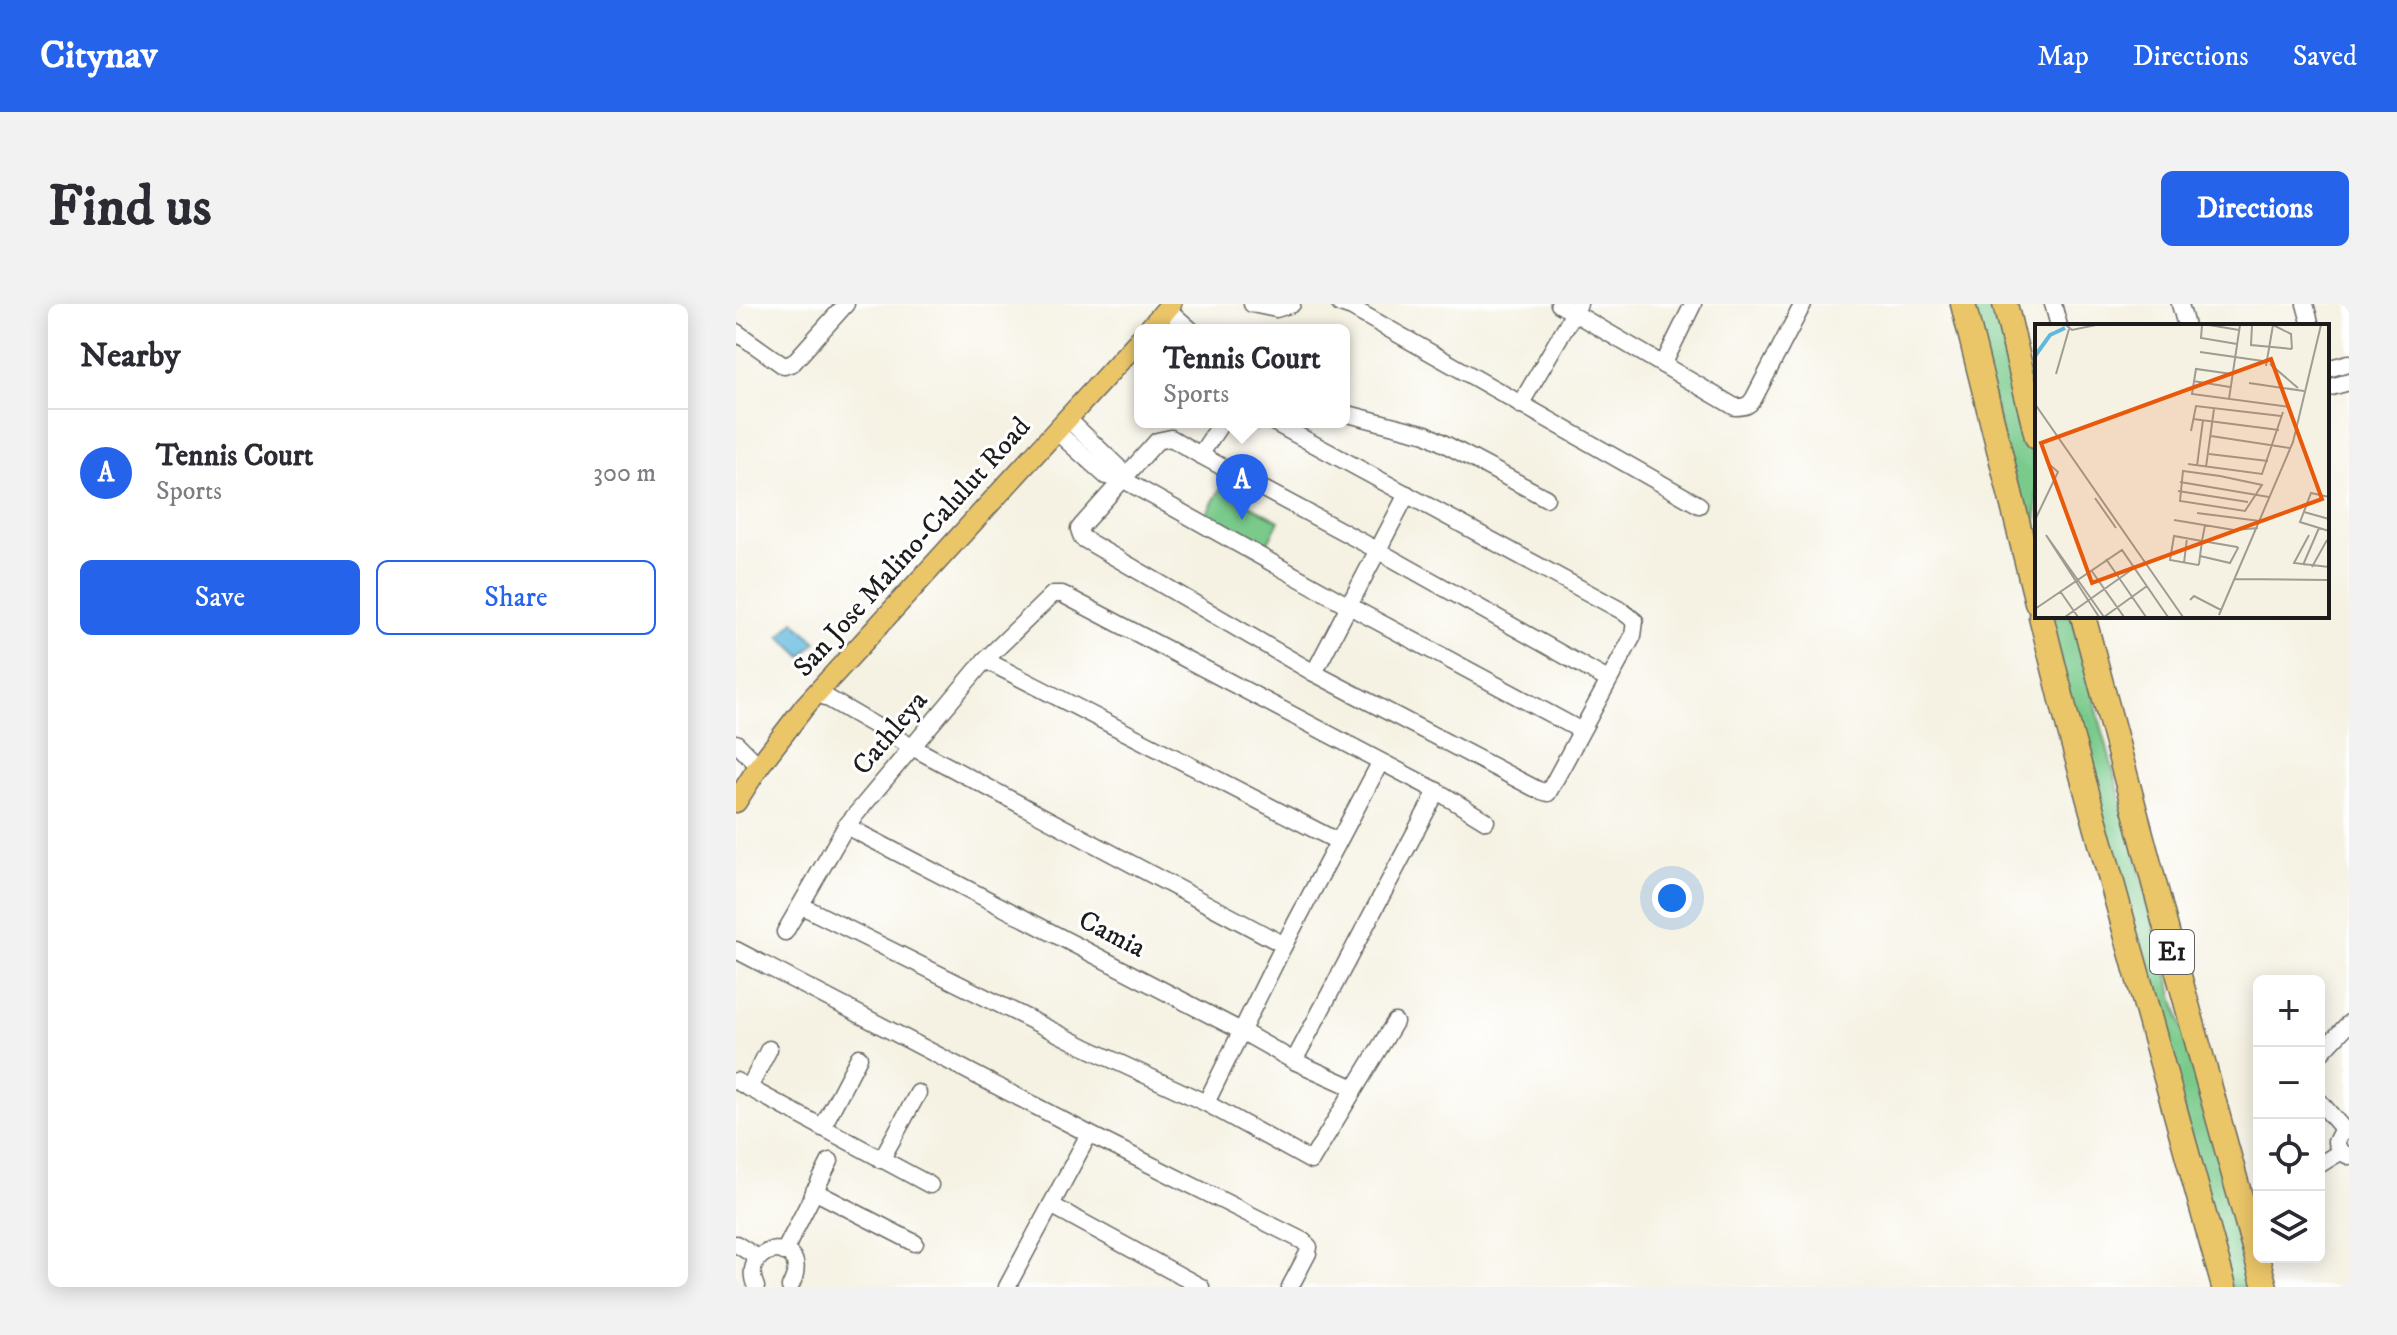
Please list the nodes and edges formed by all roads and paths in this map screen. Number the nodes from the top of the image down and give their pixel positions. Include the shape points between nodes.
1 (822, 304) edge
2 (1252, 304) edge
3 (1292, 304) edge
4 (1340, 304) edge
5 (1559, 304) edge
6 (1693, 304) edge
7 (1803, 304) edge
8 (1963, 304) edge
9 (2005, 304) edge
10 (2053, 304) edge
11 (2180, 304) edge
12 (2305, 304) edge
13 (1169, 307) edge
14 (1577, 308) edge
15 (842, 309) edge
16 (1153, 324) edge
17 (1185, 324) edge
18 (2058, 324) edge
19 (2185, 324) edge
20 (2310, 324) edge
21 (736, 332) edge
22 (1134, 346) edge
23 (2349, 363) edge
24 (1663, 365) junction
25 (2329, 368) edge
26 (2349, 382) edge
27 (2329, 386) edge
28 (1520, 405) junction
29 (1350, 415) edge
30 (1062, 425) junction
31 (1218, 428) edge
32 (1284, 428) edge
33 (2035, 429) edge
34 (1096, 445) junction
35 (1200, 455) junction
36 (1085, 459) junction
37 (1124, 480) junction
38 (1407, 494) junction
39 (1546, 498) dead end
40 (1699, 505) dead end
41 (1377, 550) junction
42 (2035, 594) edge
43 (1349, 606) junction
44 (2042, 618) edge
45 (2084, 618) edge
46 (985, 660) junction
47 (1314, 673) junction
48 (1608, 680) junction
49 (817, 692) junction
50 (1580, 730) junction
51 (736, 743) edge
52 (912, 747) junction
53 (1380, 763) junction
54 (759, 766) junction
55 (1437, 791) junction
56 (736, 802) edge
57 (1486, 821) dead end
58 (846, 826) junction
59 (1337, 841) junction
60 (802, 906) junction
61 (785, 932) dead end
62 (1284, 945) junction
63 (736, 950) edge
64 (1395, 1022) dead end
65 (2347, 1027) edge
66 (1243, 1032) junction
67 (769, 1049) dead end
68 (2325, 1049) edge
69 (859, 1057) dead end
70 (1294, 1061) junction
71 (743, 1085) edge
72 (1354, 1088) junction
73 (918, 1093) dead end
74 (1206, 1103) junction
75 (2325, 1107) edge
76 (822, 1128) junction
77 (2347, 1131) edge
78 (1089, 1134) junction
79 (2344, 1154) edge
80 (881, 1160) junction
81 (830, 1161) dead end
82 (2325, 1162) edge
83 (930, 1185) dead end
84 (814, 1191) junction
85 (1051, 1205) junction
86 (915, 1243) dead end
87 (736, 1244) edge
88 (784, 1252) junction
89 (755, 1256) junction
90 (1009, 1283) edge
91 (756, 1287) edge
92 (790, 1287) edge
93 (1028, 1287) edge
94 (1201, 1287) edge
95 (1290, 1287) edge
96 (2224, 1287) edge
97 (2265, 1287) edge

1 - 15 street
2 - 3 street via 1276,309
4 - 28 street
5 - 14 street
6 - 24 street
7 - 24 street via 1750,405 1735,407
8 - 42 highway
9 - 33 highway
10 - 18 street
11 - 19 street
12 - 20 street
13 - 16 main road
13 - 17 street
14 - 24 street
14 - 28 street
15 - 21 street via 793,363 784,366
22 - 30 main road, San Jose Malino-Calulut Road
23 - 25 street
26 - 27 street
28 - 40 street
29 - 39 street via 1426,434
30 - 34 street
30 - 36 street
30 - 49 main road, San Jose Malino-Calulut Road
31 - 35 street
32 - 38 street
34 - 36 street
34 - 37 street
35 - 37 street via 1164,438
35 - 41 street
36 - 37 street via 1106,476
37 - 43 street
37 - 47 street via 1079,529 1082,538
38 - 41 street
38 - 48 street via 1631,617 1633,636
41 - 43 street
41 - 48 street
43 - 47 street
43 - 50 street
44 - 96 highway, E1
45 - 97 highway, E1
46 - 52 street, Cathleya
46 - 53 street, Cathleya via 1048,596 1062,594
46 - 59 street
47 - 50 street via 1543,792 1551,790
48 - 50 street
49 - 52 street
49 - 54 main road, San Jose Malino-Calulut Road
51 - 54 street
52 - 58 street, Cathleya
52 - 62 street
53 - 55 street
53 - 59 street
54 - 56 main road, San Jose Malino-Calulut Road
55 - 57 street
55 - 70 street
58 - 60 street, Cathleya
58 - 66 street, Camia
59 - 62 street
60 - 61 street, Cathleya
60 - 74 street
62 - 66 street
63 - 78 street
64 - 72 street
65 - 68 street
66 - 70 street, Camia
66 - 74 street
67 - 71 street
69 - 76 street
70 - 72 street, Camia
71 - 76 street
72 - 74 street via 1311,1161
73 - 80 street
75 - 77 street
76 - 80 street
77 - 79 street via 2336,1142
78 - 85 street
78 - 95 street via 1303,1241 1308,1253
79 - 82 street
80 - 83 street
81 - 84 street
84 - 86 street
84 - 88 street
85 - 90 street
85 - 94 street
87 - 89 street
88 - 89 street via 771,1249
88 - 92 street via 795,1271
89 - 91 street via 750,1277
90 - 93 street

